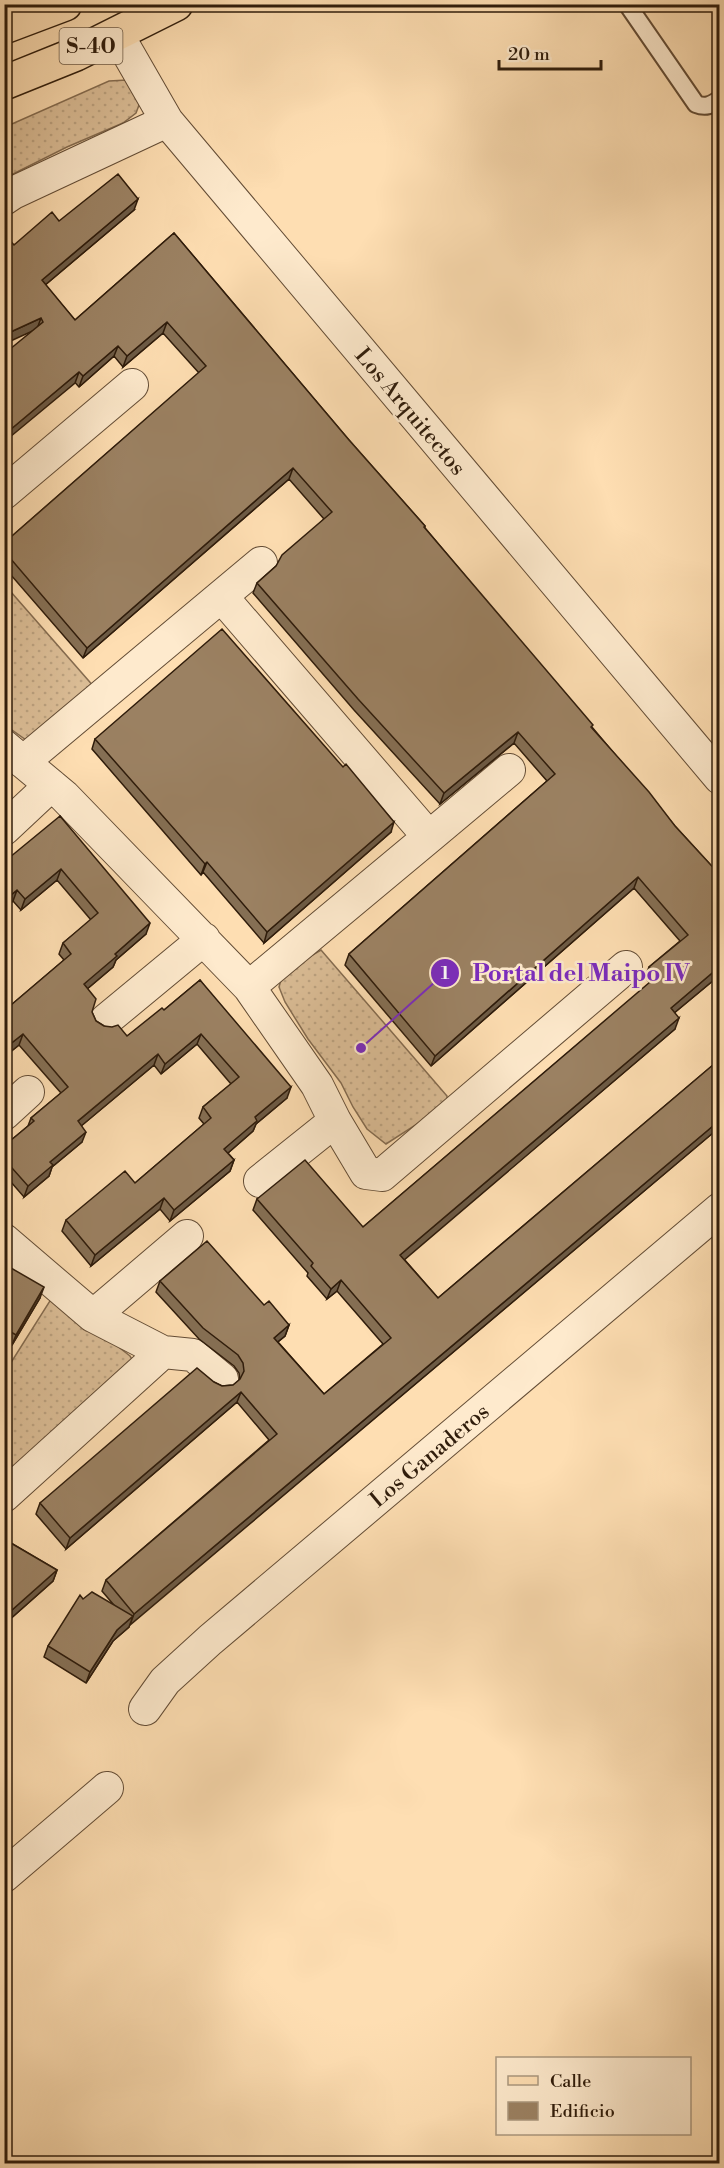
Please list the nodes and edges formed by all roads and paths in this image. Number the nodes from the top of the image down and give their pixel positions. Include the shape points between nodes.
1 (65, 4) edge
2 (176, 4) edge
3 (627, 4) edge
4 (4, 27) edge
5 (117, 34) junction
6 (4, 83) edge
7 (720, 99) edge
8 (167, 121) junction
9 (4, 199) edge
10 (132, 385) dead end
11 (4, 493) edge
12 (261, 563) dead end
13 (222, 597) junction
14 (14, 754) edge
15 (508, 770) dead end
16 (720, 778) edge
17 (51, 785) junction
18 (4, 829) edge
19 (429, 837) junction
20 (204, 939) junction
21 (627, 967) dead end
22 (249, 987) junction
23 (105, 1020) dead end
24 (28, 1092) dead end
25 (4, 1114) edge
26 (335, 1121) junction
27 (260, 1181) dead end
28 (720, 1209) edge
29 (187, 1236) dead end
30 (4, 1240) edge
31 (93, 1316) junction
32 (163, 1352) junction
33 (222, 1379) dead end
34 (4, 1496) edge
35 (145, 1708) dead end
36 (107, 1788) dead end
37 (4, 1876) edge

1 - 4 main road, S-40
2 - 5 main road, S-40
3 - 7 lane via 696,104 709,106
5 - 6 main road, S-40
5 - 8 street, Los Arquitectos
8 - 9 street
8 - 16 street, Los Arquitectos
10 - 11 street
12 - 13 street
13 - 14 street
13 - 19 street
14 - 17 street
15 - 19 street
17 - 18 street
17 - 20 street
19 - 22 street
20 - 22 street
20 - 23 street
21 - 26 street via 382,1175 366,1173
22 - 26 street via 317,1085
24 - 25 street
26 - 27 street
28 - 35 street, Los Ganaderos via 210,1641 165,1681
29 - 31 street
30 - 31 street
31 - 32 street
32 - 33 street via 193,1355
32 - 34 street
36 - 37 street

